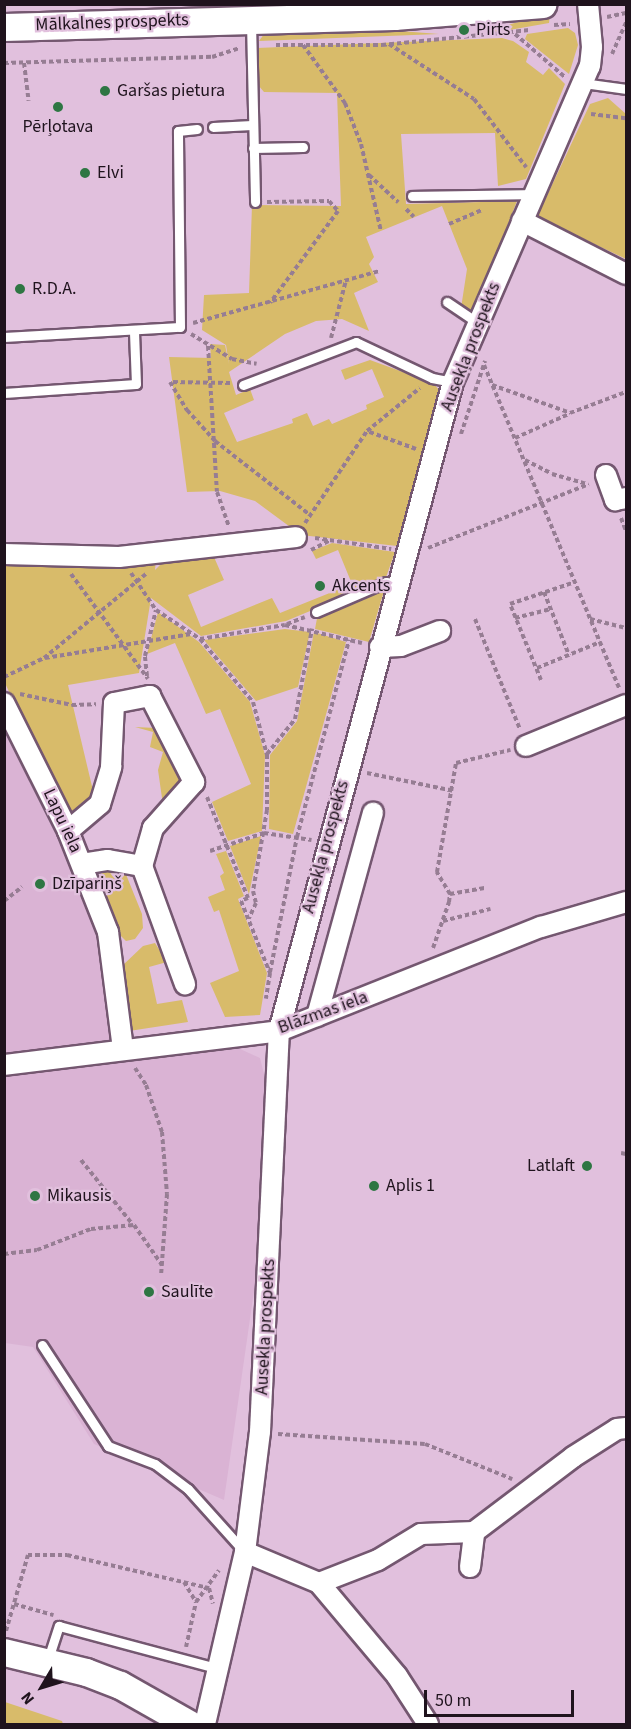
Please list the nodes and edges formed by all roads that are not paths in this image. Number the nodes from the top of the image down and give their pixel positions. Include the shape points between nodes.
1 (543, 4) edge
2 (588, 4) edge
3 (405, 10) edge
4 (4, 27) edge
5 (251, 32) junction
6 (576, 82) junction
7 (627, 88) edge
8 (252, 125) junction
9 (213, 127) dead end
10 (196, 129) dead end
11 (303, 147) dead end
12 (253, 148) junction
13 (533, 185) junction
14 (412, 196) dead end
15 (255, 202) road end
16 (522, 221) junction
17 (627, 274) edge
18 (447, 302) dead end
19 (478, 323) junction
20 (134, 332) junction
21 (4, 337) edge
22 (453, 382) junction
23 (243, 385) road end
24 (4, 393) edge
25 (600, 478) road end
26 (627, 498) edge
27 (296, 537) road end
28 (4, 554) edge
29 (399, 584) junction
30 (316, 612) road end
31 (440, 631) dead end
32 (380, 647) junction
33 (8, 697) edge
34 (626, 705) edge
35 (526, 746) road end
36 (373, 813) dead end
37 (68, 831) junction
38 (82, 864) junction
39 (142, 866) junction
40 (627, 902) edge
41 (184, 984) dead end
42 (317, 1016) junction
43 (269, 1032) junction
44 (123, 1049) junction
45 (4, 1065) edge
46 (42, 1345) dead end
47 (627, 1428) edge
48 (474, 1532) junction
49 (238, 1545) junction
50 (470, 1567) dead end
51 (319, 1583) junction
52 (5, 1643) edge
53 (48, 1662) junction
54 (219, 1669) junction
55 (189, 1725) edge
56 (205, 1725) edge
57 (428, 1725) edge

1 - 3 main road, Mālkalnes prospekts
2 - 6 street, Ausekļa prospekts via 592,48
3 - 5 main road, Mālkalnes prospekts
4 - 5 main road, Mālkalnes prospekts
5 - 8 lane
6 - 7 lane
6 - 13 street, Ausekļa prospekts
8 - 9 lane
8 - 12 lane
10 - 20 lane via 178,131 180,327
11 - 12 lane
12 - 15 lane
13 - 14 lane
13 - 16 street, Ausekļa prospekts
16 - 17 street
16 - 19 street, Ausekļa prospekts
18 - 19 lane
19 - 22 street, Ausekļa prospekts
20 - 21 lane
20 - 24 lane via 136,384
22 - 23 lane via 432,378 356,342
22 - 29 street, Ausekļa prospekts
25 - 26 street via 615,500
27 - 28 street via 119,557
29 - 30 lane via 386,582
29 - 32 street, Ausekļa prospekts
31 - 32 street via 401,646
32 - 43 street, Ausekļa prospekts
33 - 37 street, Lapu iela
34 - 35 street
36 - 42 street
37 - 38 street, Lapu iela
37 - 39 street via 100,804 111,767 114,704 150,696 194,782 153,828
38 - 39 street via 108,860
38 - 44 street, Lapu iela via 108,932
39 - 41 street
40 - 42 street, Blāzmas iela via 541,927
42 - 43 street, Blāzmas iela
43 - 44 street, Blāzmas iela
43 - 49 street, Ausekļa prospekts via 260,1432
44 - 45 street, Blāzmas iela
46 - 49 lane via 108,1446 155,1464 188,1489
47 - 48 street via 617,1429 530,1486
48 - 50 street
48 - 51 street via 422,1534 378,1560
49 - 51 street
49 - 54 street, Ausekļa prospekts
51 - 57 street via 397,1676
52 - 53 main road
53 - 54 lane via 59,1626
53 - 55 main road via 120,1685
54 - 56 street, Ausekļa prospekts

